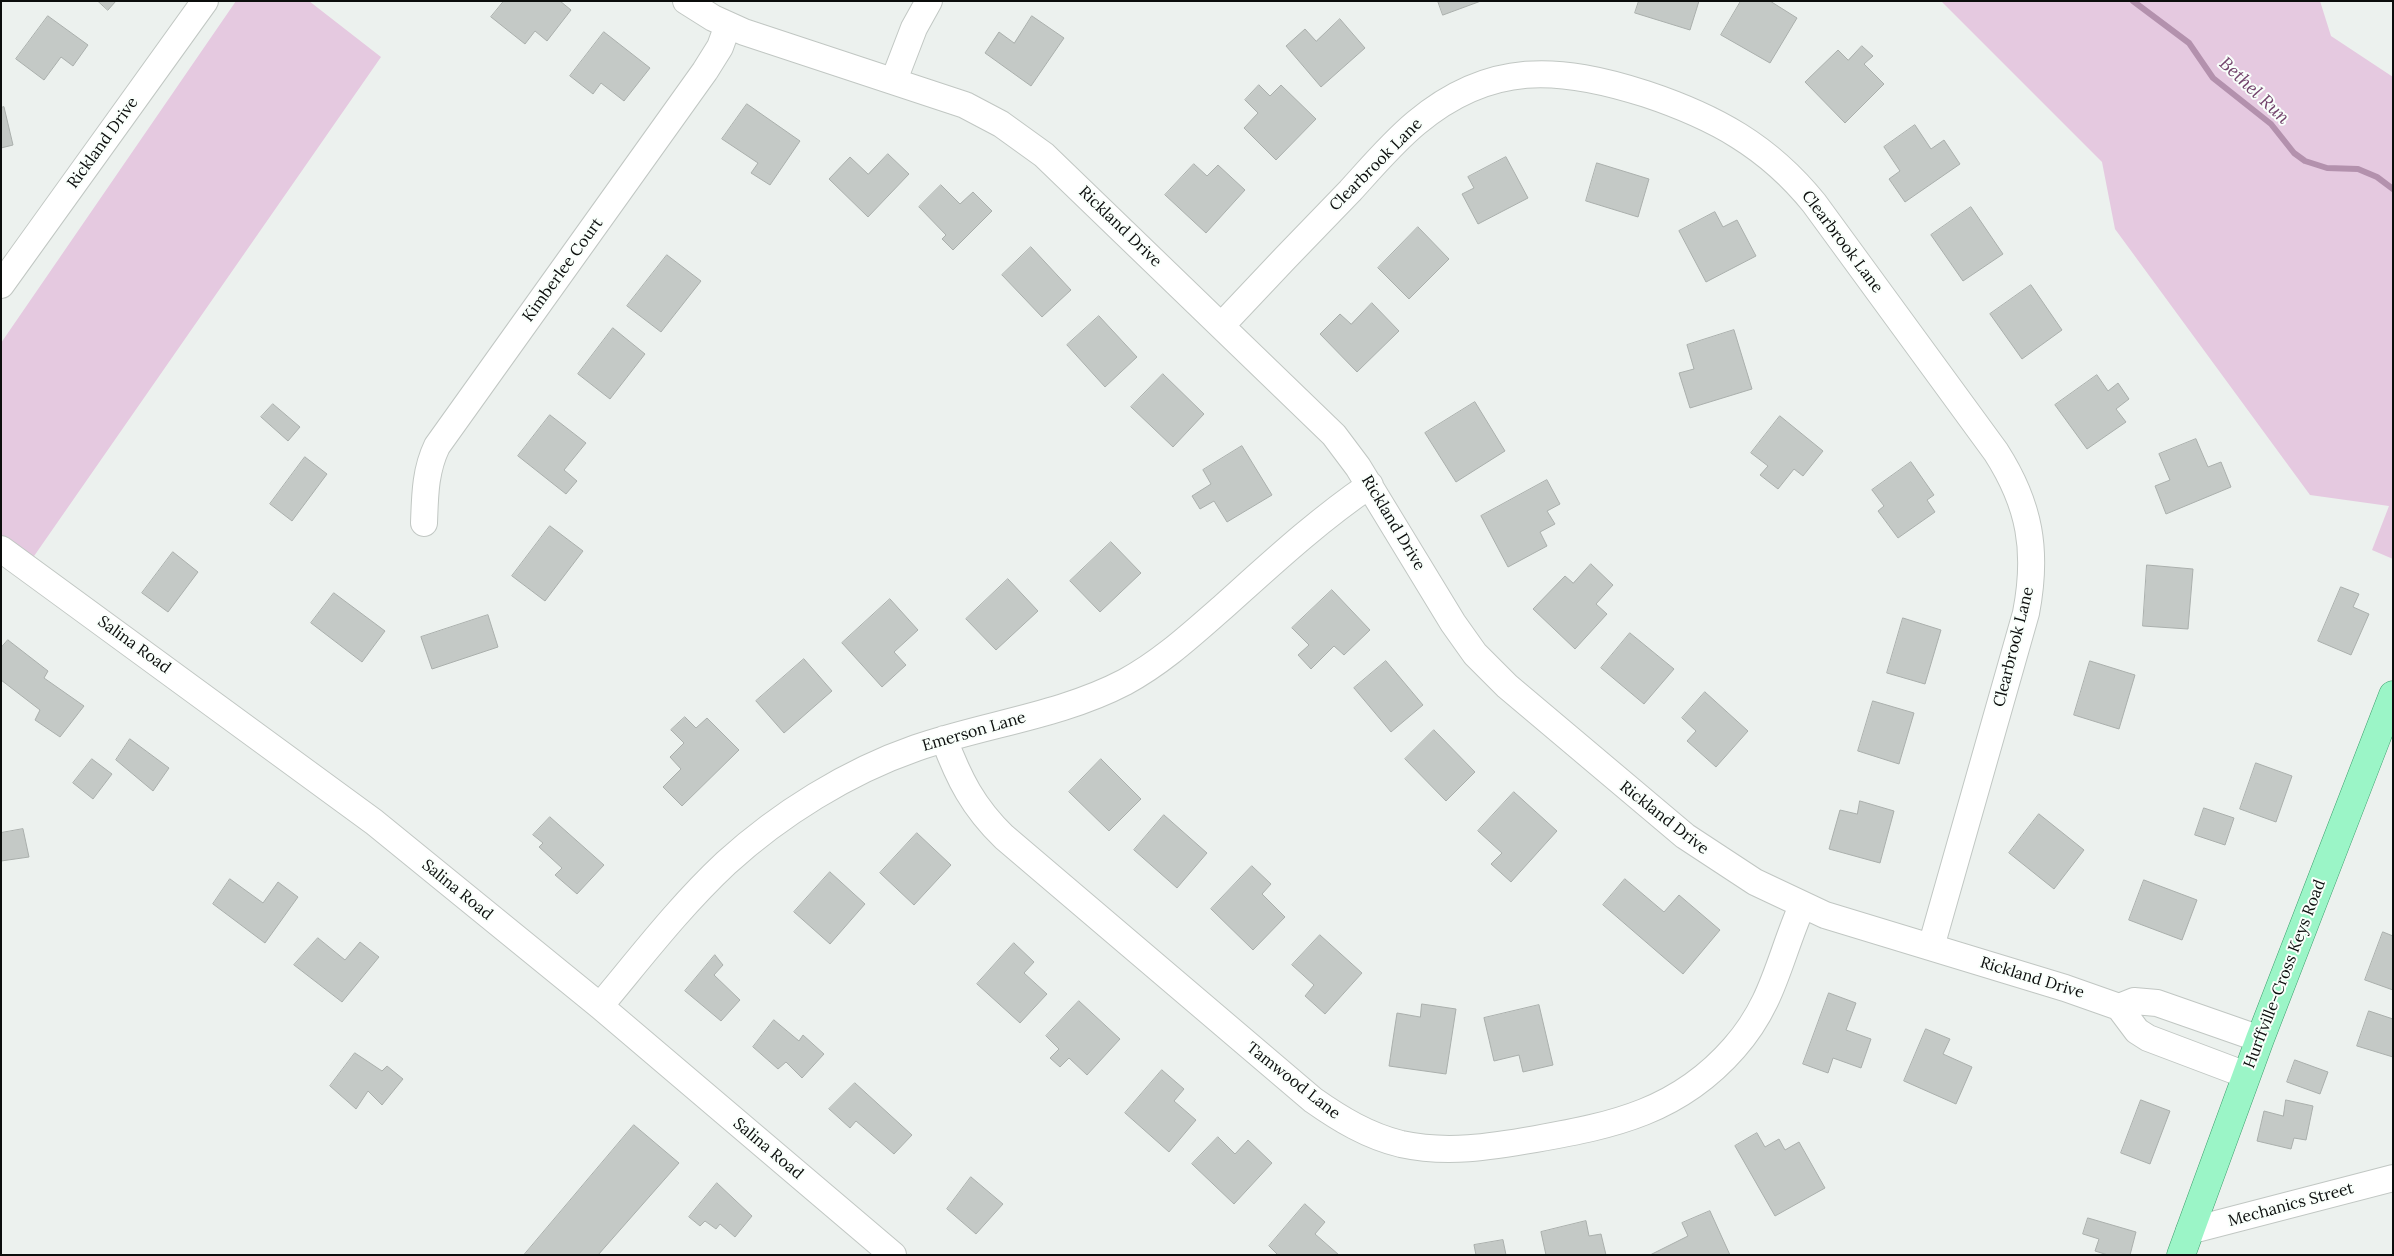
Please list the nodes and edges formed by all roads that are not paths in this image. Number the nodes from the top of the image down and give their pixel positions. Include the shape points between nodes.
1 (205, 1) edge
2 (686, 1) edge
3 (929, 1) edge
4 (728, 25) junction
5 (894, 80) junction
6 (11, 252) edge
7 (1, 285) edge
8 (1222, 324) junction
9 (1370, 485) junction
10 (424, 523) dead end
11 (1, 549) edge
12 (2393, 695) edge
13 (944, 739) junction
14 (1802, 906) junction
15 (1931, 948) junction
16 (600, 1006) junction
17 (2119, 1007) junction
18 (2260, 1040) junction
19 (2246, 1075) junction
20 (2393, 1178) edge
21 (2185, 1243) edge
22 (893, 1255) edge

1 - 6 street, Rickland Drive
2 - 4 street, Rickland Drive
3 - 5 street via 914,28
4 - 5 street, Rickland Drive
4 - 10 street, Kimberlee Court via 720,47 700,78 437,446 428,467
5 - 8 street, Rickland Drive via 965,105 1020,136
6 - 7 street, Rickland Drive
8 - 9 street, Rickland Drive via 1326,426
8 - 15 street, Clearbrook Lane via 1405,132 1451,98 1488,82 1556,73 1636,91 1705,116 1751,142 1783,167 1814,203 1996,452 2019,494 2030,531 2031,575 2026,613
9 - 13 street, Emerson Lane via 1329,513 1188,638 1141,672 1109,690 1073,703
9 - 14 street, Rickland Drive via 1458,631 1491,671 1685,836 1755,882
11 - 16 street, Salina Road via 374,822
12 - 18 main road, Hurffville-Cross Keys Road
13 - 14 street, Tamwood Lane via 968,795 1004,837 1313,1100 1362,1130 1408,1145 1442,1150 1475,1148 1586,1130 1631,1118 1682,1093 1722,1061 1758,1016 1775,982
13 - 16 street, Emerson Lane via 898,754 850,778 798,808 757,837 682,908
14 - 15 street, Rickland Drive
15 - 17 street, Rickland Drive
16 - 22 street, Salina Road
17 - 18 street via 2134,1001 2157,1003
17 - 19 street via 2137,1030 2148,1038
18 - 19 main road, Hurffville-Cross Keys Road
19 - 21 main road, Hurffville-Cross Keys Road
20 - 21 street, Mechanics Street

